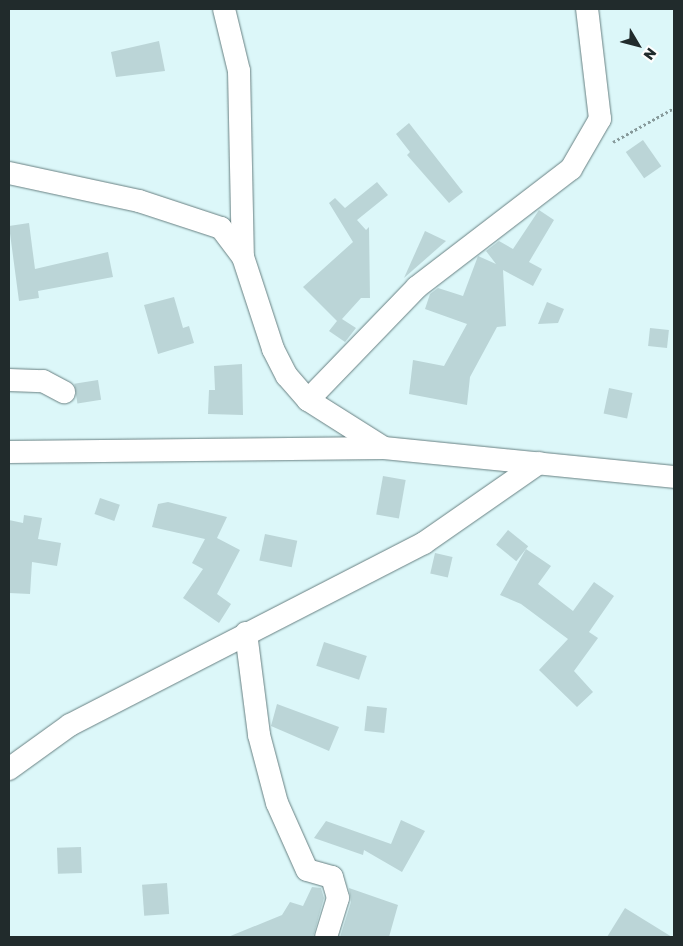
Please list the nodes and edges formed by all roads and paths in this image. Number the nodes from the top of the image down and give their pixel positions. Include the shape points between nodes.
1 (224, 9) edge
2 (587, 9) edge
3 (674, 108) edge
4 (608, 144) dead end
5 (9, 173) edge
6 (243, 257) junction
7 (9, 380) edge
8 (64, 392) dead end
9 (308, 400) junction
10 (384, 448) junction
11 (9, 452) edge
12 (539, 462) junction
13 (674, 477) edge
14 (246, 633) junction
15 (9, 769) edge
16 (326, 937) edge

1 - 6 street via 239,71
2 - 9 street via 600,118 571,169 417,287
3 - 4 path
5 - 6 street via 139,201 220,228
6 - 9 street via 273,349
7 - 8 street via 43,381
9 - 10 street
10 - 11 street
10 - 12 street
12 - 13 street
12 - 14 street via 424,543
14 - 15 street via 70,725
14 - 16 street via 260,735 277,803 307,870 332,877 338,898

